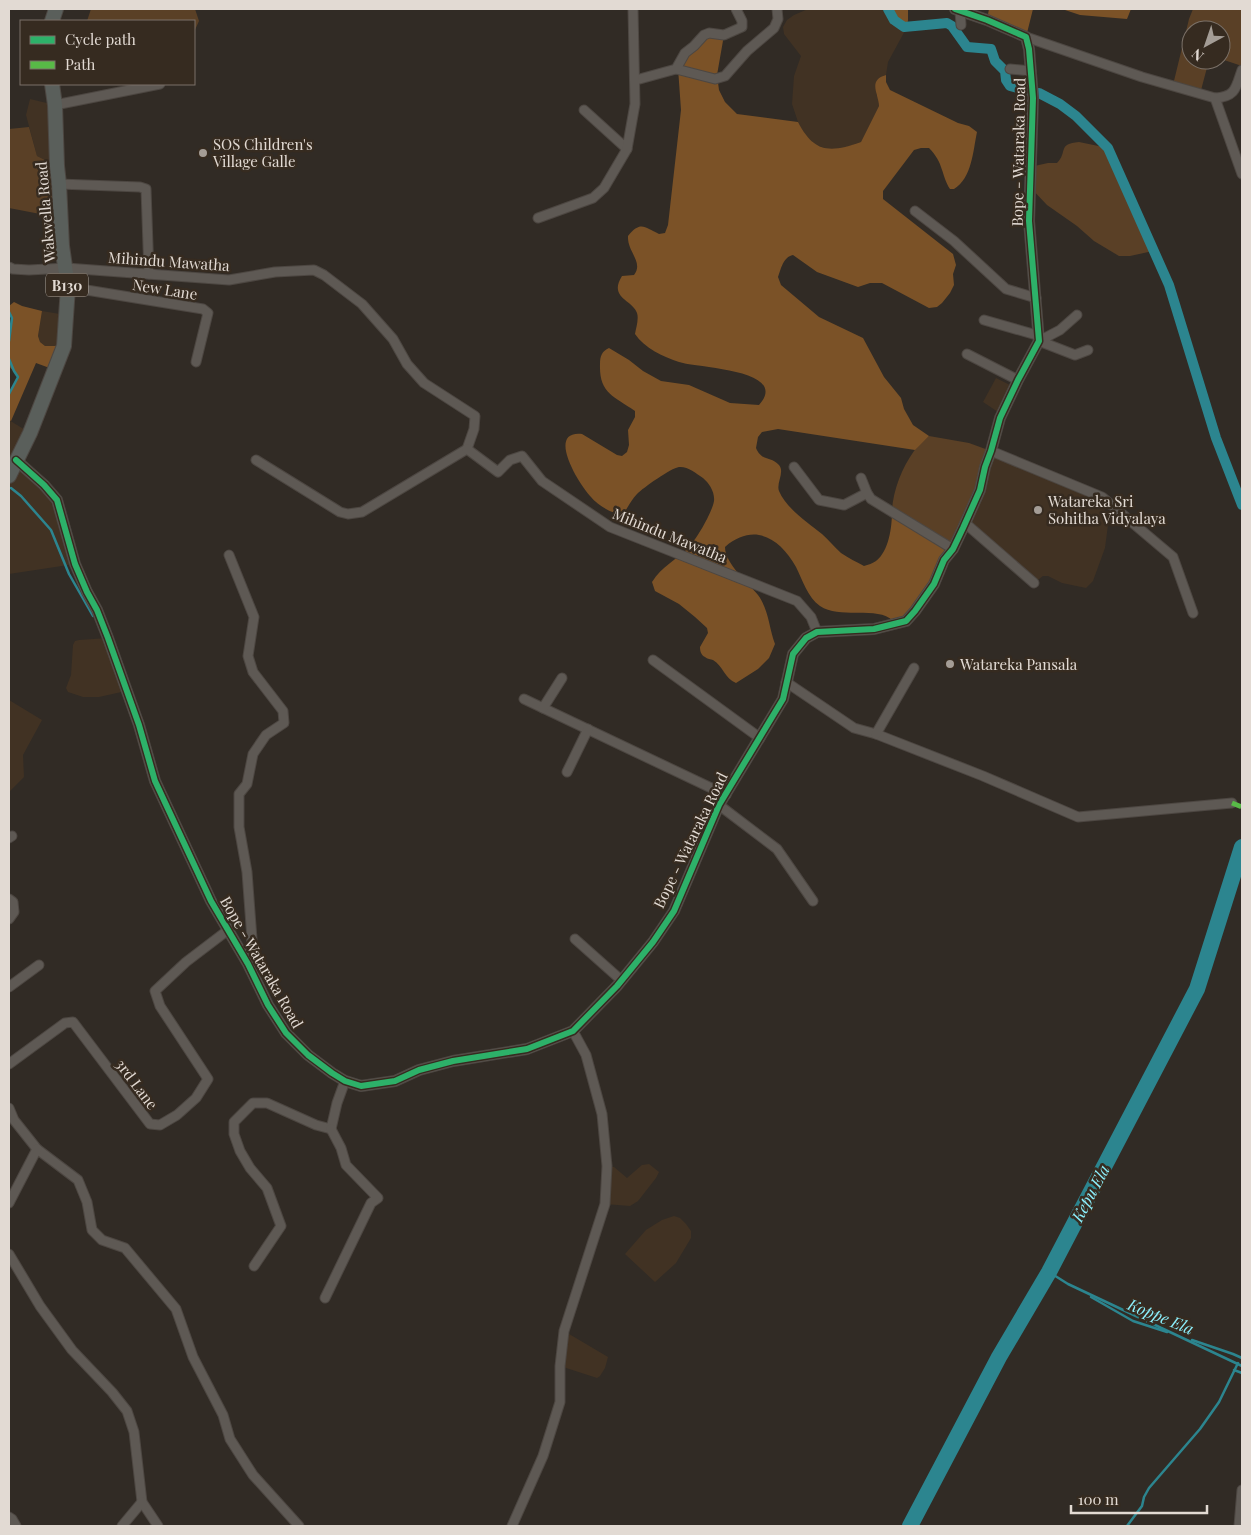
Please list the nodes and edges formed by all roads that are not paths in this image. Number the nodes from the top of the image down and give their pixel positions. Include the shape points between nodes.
1 (633, 9) edge
2 (736, 9) edge
3 (777, 9) edge
4 (958, 10) edge
5 (960, 25) dead end
6 (1026, 38) junction
7 (676, 69) junction
8 (1010, 69) dead end
9 (1242, 70) edge
10 (1031, 71) junction
11 (636, 80) junction
12 (52, 85) edge
13 (155, 85) edge
14 (1215, 98) junction
15 (55, 105) junction
16 (584, 110) dead end
17 (627, 149) junction
18 (1242, 174) edge
19 (59, 184) junction
20 (914, 211) dead end
21 (538, 218) dead end
22 (9, 267) edge
23 (66, 268) junction
24 (149, 274) junction
25 (68, 287) junction
26 (1036, 298) junction
27 (1077, 315) dead end
28 (984, 320) dead end
29 (1039, 338) junction
30 (1088, 350) dead end
31 (967, 354) dead end
32 (196, 362) dead end
33 (1018, 380) junction
34 (467, 449) junction
35 (991, 451) junction
36 (16, 460) junction
37 (256, 460) dead end
38 (794, 467) dead end
39 (9, 476) edge
40 (861, 478) dead end
41 (867, 493) junction
42 (965, 522) junction
43 (953, 549) junction
44 (229, 554) dead end
45 (1034, 582) dead end
46 (1193, 614) dead end
47 (817, 632) junction
48 (653, 660) dead end
49 (914, 668) dead end
50 (562, 678) dead end
51 (786, 682) junction
52 (524, 699) dead end
53 (543, 708) junction
54 (588, 729) junction
55 (876, 734) junction
56 (760, 738) junction
57 (567, 772) dead end
58 (726, 795) junction
59 (1232, 803) dead end
60 (719, 806) junction
61 (9, 898) edge
62 (813, 901) dead end
63 (9, 919) edge
64 (228, 930) junction
65 (575, 939) dead end
66 (248, 964) junction
67 (39, 965) dead end
68 (621, 980) junction
69 (9, 987) edge
70 (573, 1031) junction
71 (9, 1064) edge
72 (345, 1081) junction
73 (9, 1108) edge
74 (330, 1129) junction
75 (37, 1149) junction
76 (9, 1203) edge
77 (9, 1254) edge
78 (254, 1266) dead end
79 (324, 1298) dead end
80 (1242, 1490) edge
81 (142, 1502) junction
82 (9, 1517) edge
83 (16, 1526) edge
84 (122, 1526) edge
85 (158, 1526) edge
86 (299, 1526) edge
87 (512, 1526) edge
88 (1239, 1526) edge

1 - 11 street
2 - 7 street via 742,27 724,35 704,35 685,53
3 - 7 street via 778,19 774,28 725,76 716,79
4 - 5 street
4 - 6 street
6 - 10 street, Bope - Wataraka Road
6 - 14 street
7 - 11 street
8 - 10 street
9 - 14 street via 1234,92 1225,98
10 - 26 street, Bope - Wataraka Road via 1034,98 1029,222
11 - 17 street
12 - 15 main road, Wakwella Road / B130
13 - 15 street
14 - 18 street
15 - 19 main road, Wakwella Road / B130
16 - 17 street
17 - 21 street via 604,188 593,198
19 - 23 main road, Wakwella Road / B130
19 - 24 street via 146,189
20 - 26 street via 954,240 1006,290
22 - 23 street, Mihindu Mawatha via 30,270
23 - 24 street, Mihindu Mawatha
23 - 25 main road, Wakwella Road / B130
24 - 34 street, Mihindu Mawatha via 203,280 306,270 324,275 362,304 393,339 417,377 475,416
25 - 32 street, New Lane via 204,309 208,313
25 - 36 main road, Wakwella Road / B130 via 64,346
26 - 29 street, Bope - Wataraka Road
27 - 29 street via 1060,330
28 - 29 street
29 - 30 street via 1075,355
29 - 33 street
31 - 33 street
33 - 35 street via 1000,418
34 - 37 street via 362,512 348,514
34 - 47 street, Mihindu Mawatha via 498,472 510,460 522,456 542,481 610,527 797,601 810,616
35 - 42 street via 980,490
35 - 46 street via 1102,497 1173,558
36 - 39 main road, Wakwella Road / B130
36 - 64 street, Bope - Wataraka Road via 57,500 75,564 108,638 155,781
38 - 41 street via 819,500 844,505
40 - 41 street
41 - 43 street
42 - 43 street
42 - 45 street
43 - 47 street via 944,560 934,584 906,621 874,629
44 - 66 street via 254,617 248,656 253,672 283,711 284,723 266,735 253,754 247,784 239,794 239,827 247,872 252,939
47 - 51 street, Bope - Wataraka Road via 806,638 793,654
48 - 56 street
49 - 55 street
50 - 53 street
51 - 55 street via 854,728
51 - 56 street, Bope - Wataraka Road via 783,700
52 - 53 street
53 - 54 street
54 - 57 street
54 - 58 street
55 - 59 street via 1078,817
56 - 58 street, Bope - Wataraka Road
58 - 60 street, Bope - Wataraka Road
60 - 62 street via 777,849
60 - 68 street, Bope - Wataraka Road via 674,911
61 - 63 street via 14,912
64 - 66 street, Bope - Wataraka Road
64 - 71 street, 3rd Lane via 155,991 160,1006 208,1079 196,1098 160,1126 150,1124 73,1022 65,1023
65 - 68 street
66 - 72 street, Bope - Wataraka Road via 286,1033 308,1055
67 - 69 street
68 - 70 street, Bope - Wataraka Road
70 - 72 street, Bope - Wataraka Road via 527,1049 453,1060 395,1081 361,1086
70 - 87 street via 586,1055 602,1114 607,1166 605,1204 564,1331 560,1402 543,1456
72 - 74 street
73 - 75 street via 14,1120
74 - 78 street via 267,1103 252,1103 234,1122 240,1151 268,1188 281,1226
74 - 79 street via 346,1165 378,1198 371,1203
75 - 76 street
75 - 86 street via 78,1180 87,1202 92,1230 102,1240 125,1248 176,1309 193,1357 223,1415 230,1439 253,1475
77 - 81 street via 40,1306 72,1350 127,1411 134,1432
80 - 88 street
81 - 84 street
81 - 85 street
82 - 83 street

